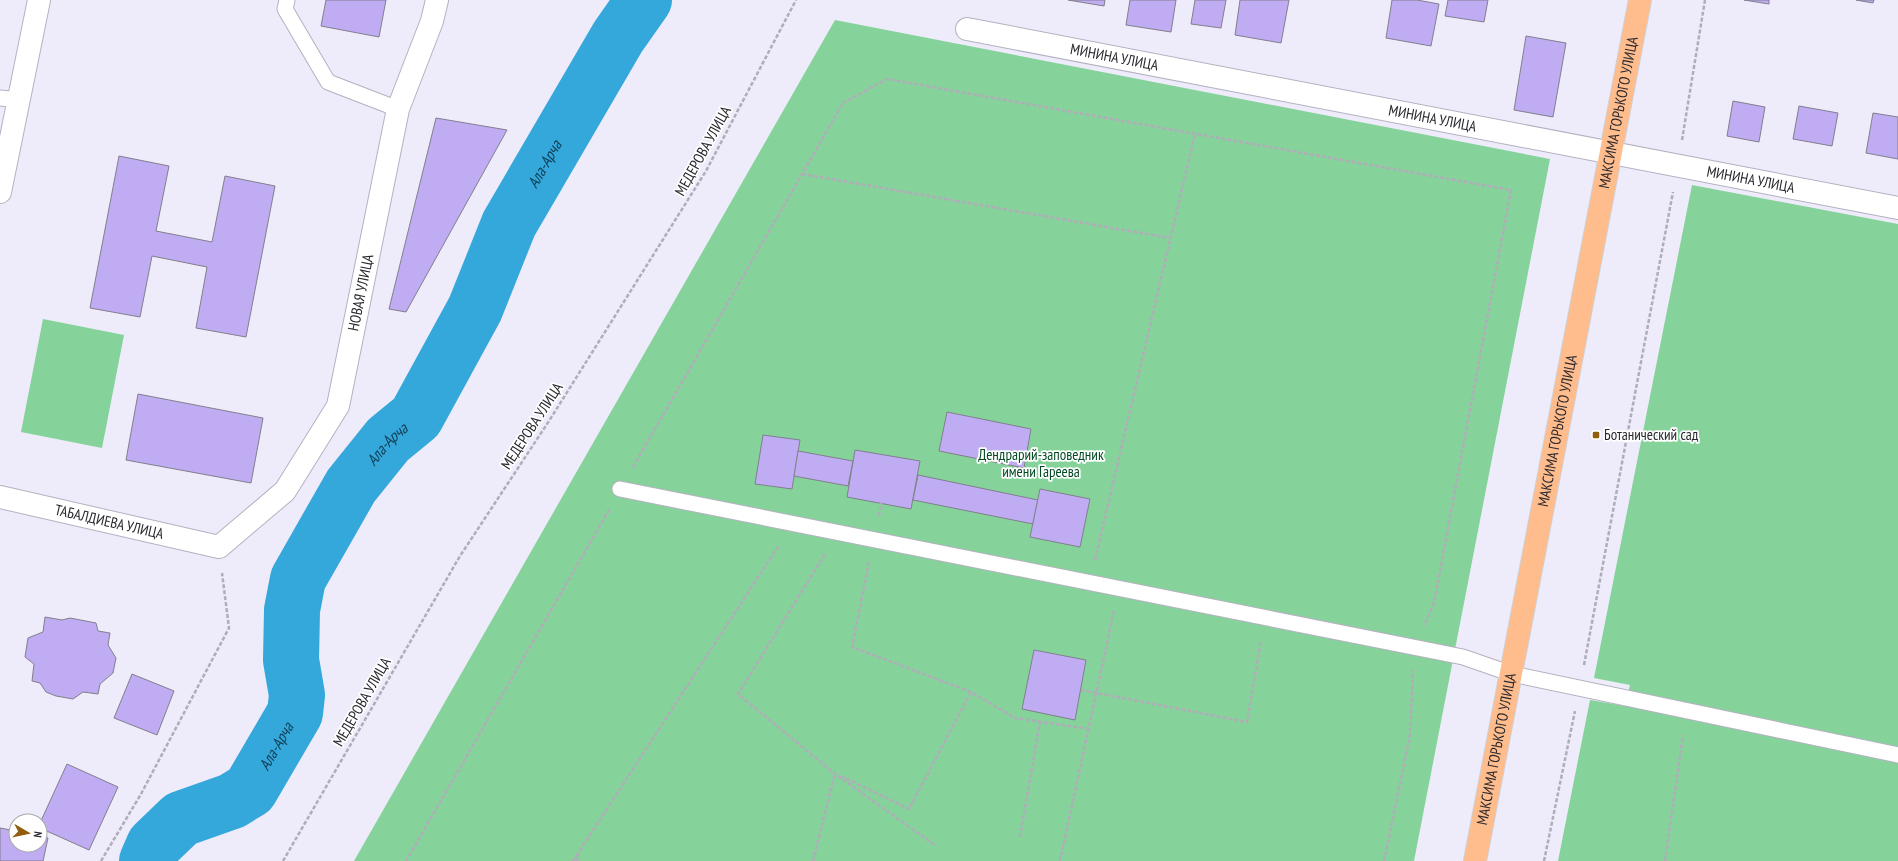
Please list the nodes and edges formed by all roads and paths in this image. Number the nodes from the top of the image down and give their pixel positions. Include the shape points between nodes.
1 (40, 0) edge
2 (287, 0) edge
3 (437, 0) edge
4 (796, 0) edge
5 (1640, 0) edge
6 (1704, 0) edge
7 (967, 29) dead end
8 (9, 99) edge
9 (398, 109) junction
10 (1195, 134) junction
11 (1611, 153) junction
12 (1678, 165) junction
13 (802, 174) junction
14 (0, 192) edge
15 (1898, 208) edge
16 (1170, 238) junction
17 (620, 490) junction
18 (0, 497) edge
19 (881, 503) dead end
20 (794, 523) junction
21 (839, 532) junction
22 (874, 539) junction
23 (218, 547) junction
24 (1090, 582) junction
25 (1119, 588) junction
26 (1265, 617) junction
27 (1414, 647) junction
28 (1512, 674) junction
29 (1580, 688) junction
30 (1081, 690) dead end
31 (971, 692) junction
32 (1097, 693) junction
33 (1687, 711) junction
34 (1040, 722) junction
35 (1090, 729) junction
36 (1898, 755) edge
37 (834, 773) junction
38 (1020, 837) dead end
39 (936, 846) dead end
40 (579, 851) junction
41 (101, 861) edge
42 (282, 861) edge
43 (406, 861) edge
44 (573, 861) edge
45 (577, 861) edge
46 (813, 861) edge
47 (1060, 861) edge
48 (1384, 861) edge
49 (1475, 861) edge
50 (1544, 861) edge
51 (1665, 861) edge

1 - 8 street
2 - 9 lane via 285,9 328,82
3 - 9 street, НОВАЯ УЛИЦА via 432,21
4 - 42 path, МЕДЕРОВА УЛИЦА via 706,171 549,421 460,556
5 - 11 main road, МАКСИМА ГОРЬКОГО УЛИЦА
6 - 12 path
7 - 11 street, МИНИНА УЛИЦА
8 - 14 street
9 - 23 street, НОВАЯ УЛИЦА via 338,406 284,491
10 - 13 path via 887,79 843,103
10 - 16 path
10 - 27 path via 1511,190 1434,603
11 - 12 street, МИНИНА УЛИЦА
11 - 28 main road, МАКСИМА ГОРЬКОГО УЛИЦА
12 - 15 street, МИНИНА УЛИЦА
12 - 29 path
13 - 16 path
13 - 17 path
16 - 24 path
17 - 20 lane
17 - 43 path
18 - 23 street, ТАБАЛДИЕВА УЛИЦА
19 - 22 path
20 - 21 lane
20 - 40 path
21 - 22 lane
21 - 37 path via 738,694
22 - 24 lane
22 - 31 path via 852,647
23 - 41 path via 229,628 141,794
24 - 25 lane
25 - 26 lane
25 - 32 path
26 - 27 lane
26 - 32 path via 1247,722
27 - 28 lane via 1464,657
27 - 48 path via 1410,735
28 - 29 lane
28 - 49 main road, МАКСИМА ГОРЬКОГО УЛИЦА
29 - 33 lane
29 - 50 path
30 - 32 path
31 - 34 path via 1015,718
31 - 37 path via 909,809
32 - 35 path
33 - 36 lane
33 - 51 path
34 - 35 path
34 - 38 path
35 - 47 path
37 - 39 path
37 - 46 path
40 - 44 path
40 - 45 path

